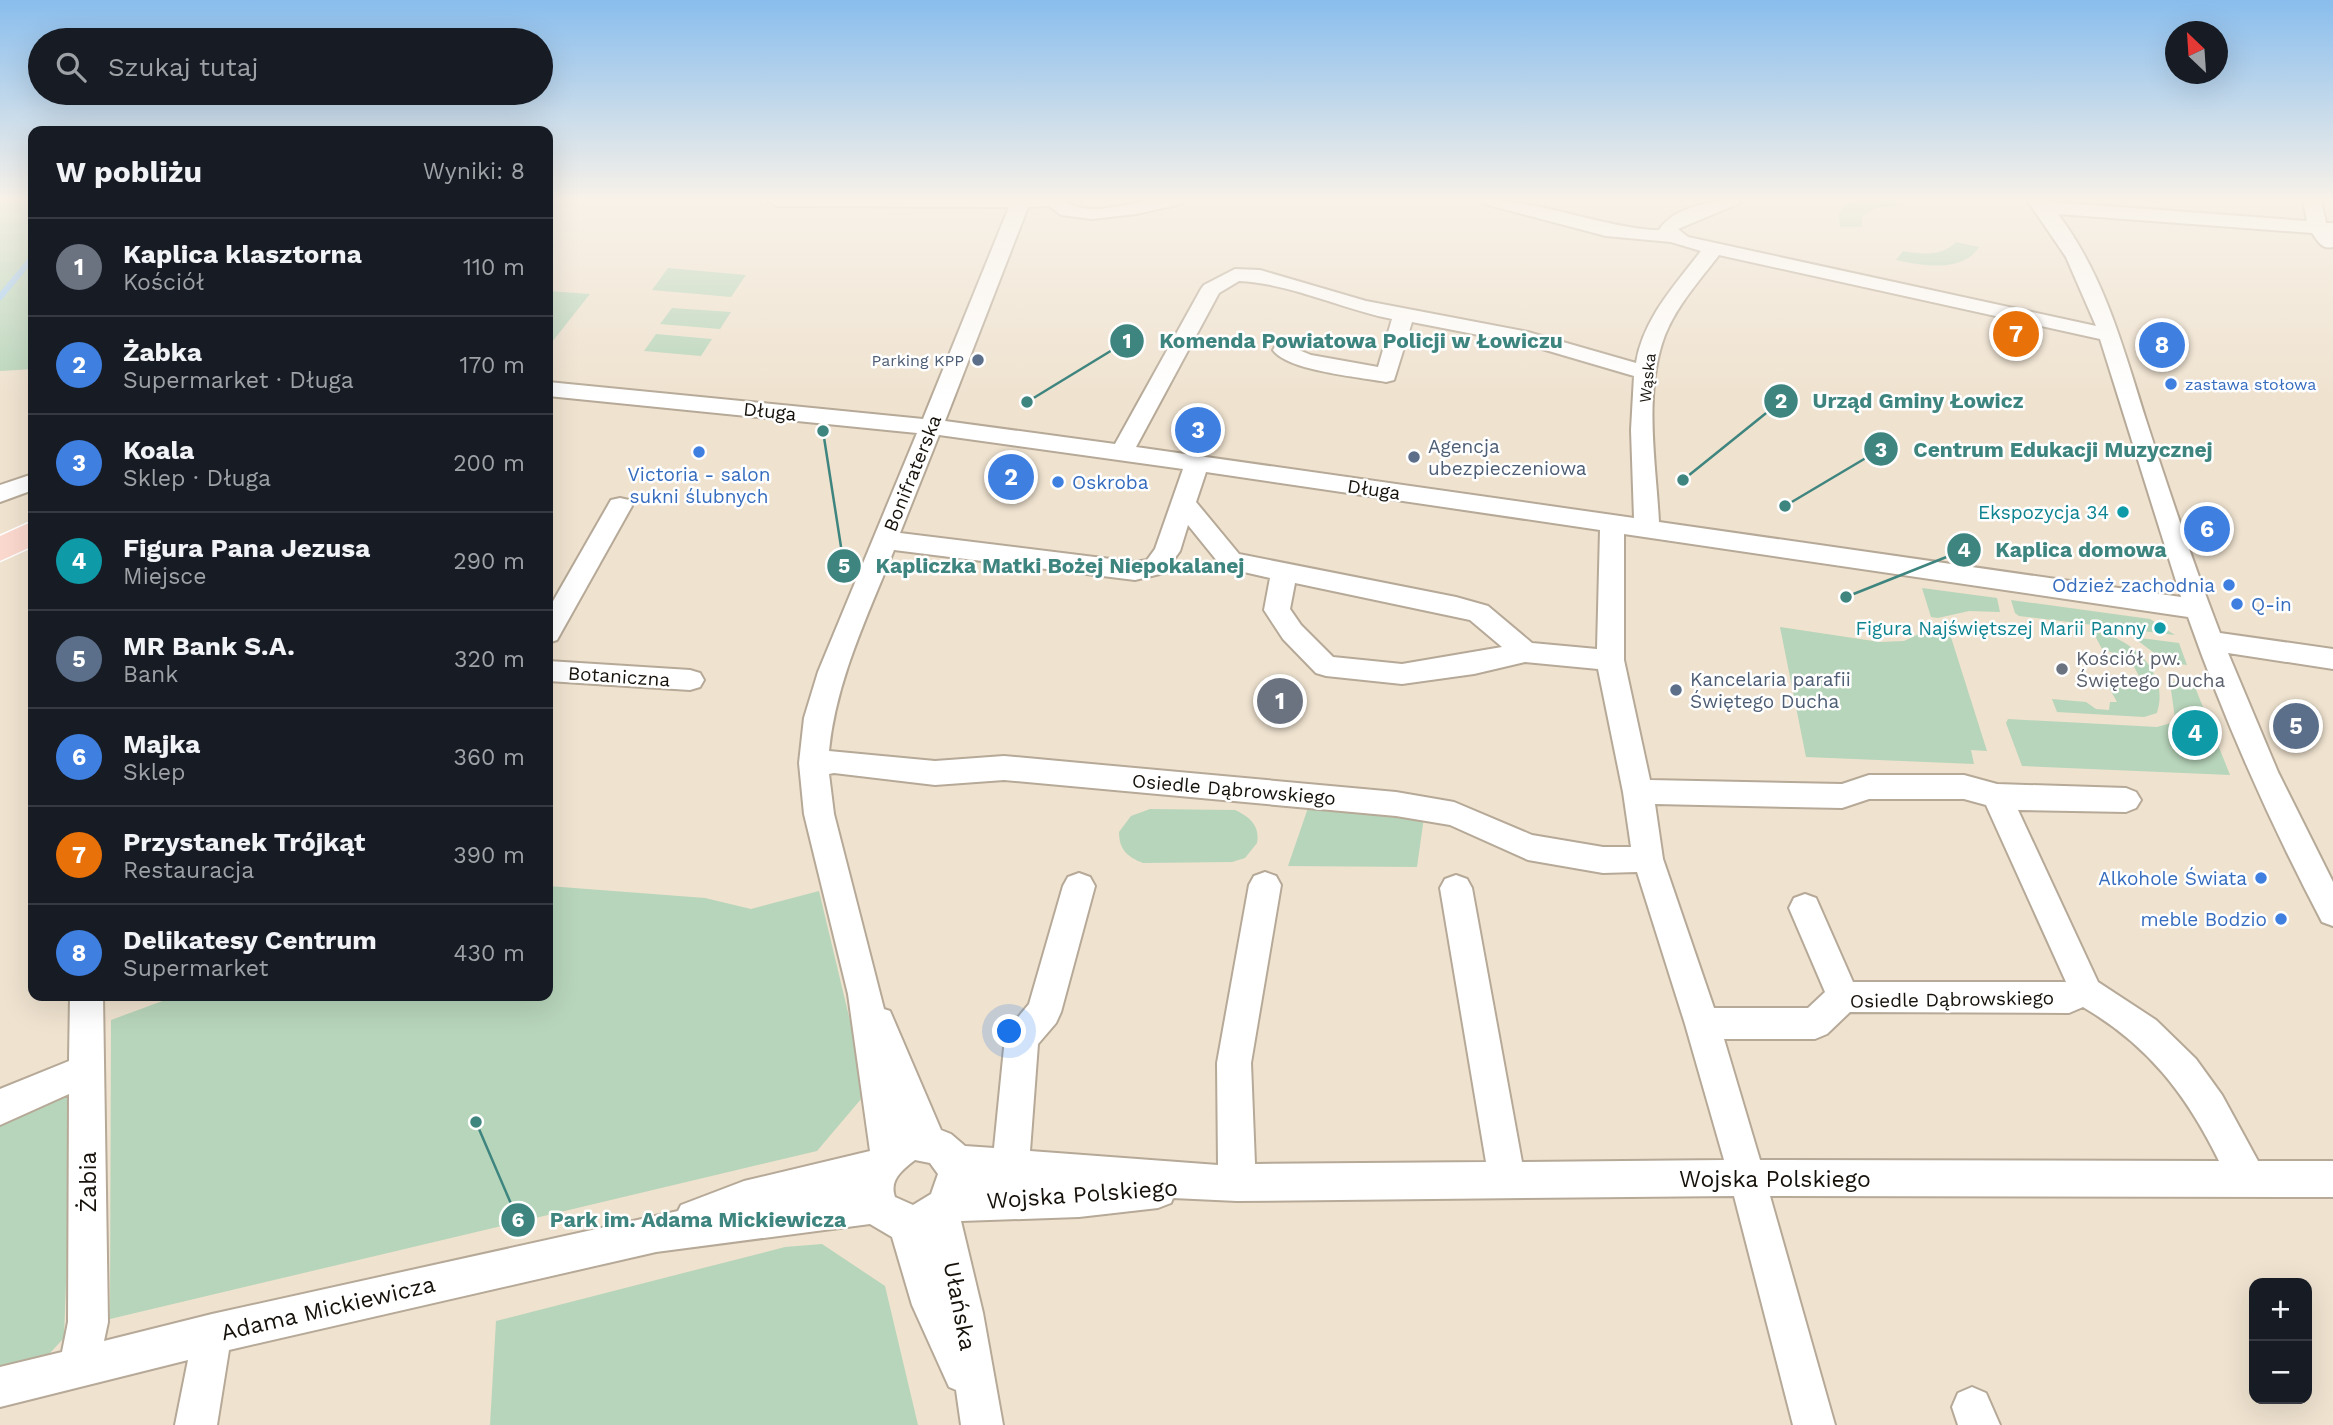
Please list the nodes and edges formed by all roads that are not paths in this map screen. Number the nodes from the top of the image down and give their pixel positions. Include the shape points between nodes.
1 (996, 266) edge
2 (1700, 266) edge
3 (1798, 266) edge
4 (2081, 266) edge
5 (1404, 314) junction
6 (2109, 335) junction
7 (1284, 350) dead end
8 (1645, 373) junction
9 (553, 389) edge
10 (932, 427) junction
11 (1122, 452) junction
12 (1197, 463) junction
13 (28, 484) edge
14 (0, 494) edge
15 (1183, 502) junction
16 (620, 506) dead end
17 (1612, 524) junction
18 (1647, 528) junction
19 (28, 535) edge
20 (885, 540) junction
21 (0, 550) edge
22 (1284, 572) junction
23 (2198, 609) junction
24 (553, 624) edge
25 (2210, 641) junction
26 (1525, 652) junction
27 (2333, 659) edge
28 (1610, 660) junction
29 (553, 671) edge
30 (690, 680) dead end
31 (813, 763) junction
32 (1638, 792) junction
33 (1997, 796) junction
34 (2126, 800) dead end
35 (1648, 859) junction
36 (2322, 873) edge
37 (1265, 885) dead end
38 (1079, 886) dead end
39 (1456, 888) dead end
40 (1805, 908) dead end
41 (2333, 912) edge
42 (2082, 990) junction
43 (865, 994) junction
44 (1843, 997) junction
45 (86, 1001) edge
46 (1702, 1024) junction
47 (88, 1070) junction
48 (0, 1108) edge
49 (941, 1152) junction
50 (884, 1161) junction
51 (1010, 1167) junction
52 (1747, 1178) junction
53 (2248, 1179) junction
54 (2333, 1179) edge
55 (1507, 1181) junction
56 (1227, 1183) junction
57 (919, 1210) junction
58 (656, 1233) junction
59 (212, 1334) junction
60 (78, 1368) junction
61 (0, 1387) edge
62 (979, 1413) edge
63 (196, 1425) edge
64 (1814, 1425) edge

1 - 10 street, Bonifraterska
2 - 8 street, Wąska via 1661,320 1647,354
3 - 6 street
4 - 6 street
5 - 7 street via 1386,375 1306,360
5 - 8 street via 1528,338
5 - 11 street via 1363,307 1260,276 1235,275 1222,280 1211,289
6 - 23 street
8 - 18 street, Wąska
9 - 10 street, Długa
10 - 11 street, Długa
10 - 20 street, Bonifraterska
11 - 12 street, Długa
12 - 15 street
12 - 17 street, Długa
13 - 14 street
15 - 20 street via 1167,551 1155,567 1135,571
15 - 22 street via 1231,561
16 - 24 street
17 - 18 street, Długa
17 - 28 street
18 - 23 street, Długa
19 - 21 main road
20 - 31 street, Bonifraterska via 832,672 818,719
22 - 26 street via 1479,613
22 - 26 street via 1277,610 1326,666 1402,674
23 - 25 street
25 - 27 street
25 - 36 street via 2246,737
26 - 28 street
28 - 32 street
29 - 30 street, Botaniczna
31 - 35 street, Osiedle Dąbrowskiego via 935,773 1004,768 1396,804 1454,814 1528,847 1603,860
31 - 43 street, Bonifraterska via 819,814
32 - 33 street via 1842,796 1869,787 1964,787
32 - 35 street
33 - 34 street
33 - 42 street, Osiedle Dąbrowskiego via 2082,979
35 - 46 street
36 - 41 street
37 - 56 street via 1234,1063
38 - 51 street via 1044,1012 1022,1038
39 - 55 street
40 - 44 street
42 - 44 street, Osiedle Dąbrowskiego via 2069,998
42 - 53 street, Osiedle Dąbrowskiego via 2143,1030 2194,1083
43 - 49 street, Bonifraterska
43 - 50 street, Bonifraterska
44 - 46 street, Osiedle Dąbrowskiego via 1815,1023
45 - 47 street, Żabia
46 - 52 street
47 - 48 street
47 - 60 street, Żabia via 88,1322
49 - 50 street via 914,1142 901,1146
49 - 51 street, Wojska Polskiego
49 - 57 street via 957,1176 955,1189
50 - 57 street via 875,1192
50 - 58 street, Adama Mickiewicza via 744,1199
51 - 56 street, Wojska Polskiego
52 - 53 street, Wojska Polskiego
52 - 55 street, Wojska Polskiego
52 - 64 street
53 - 54 street, Wojska Polskiego
55 - 56 street, Wojska Polskiego
56 - 57 street, Wojska Polskiego
57 - 58 street, Adama Mickiewicza
57 - 62 street, Ułańska via 931,1305
58 - 59 street, Adama Mickiewicza
59 - 60 street, Adama Mickiewicza
59 - 63 street
60 - 61 street, Adama Mickiewicza

